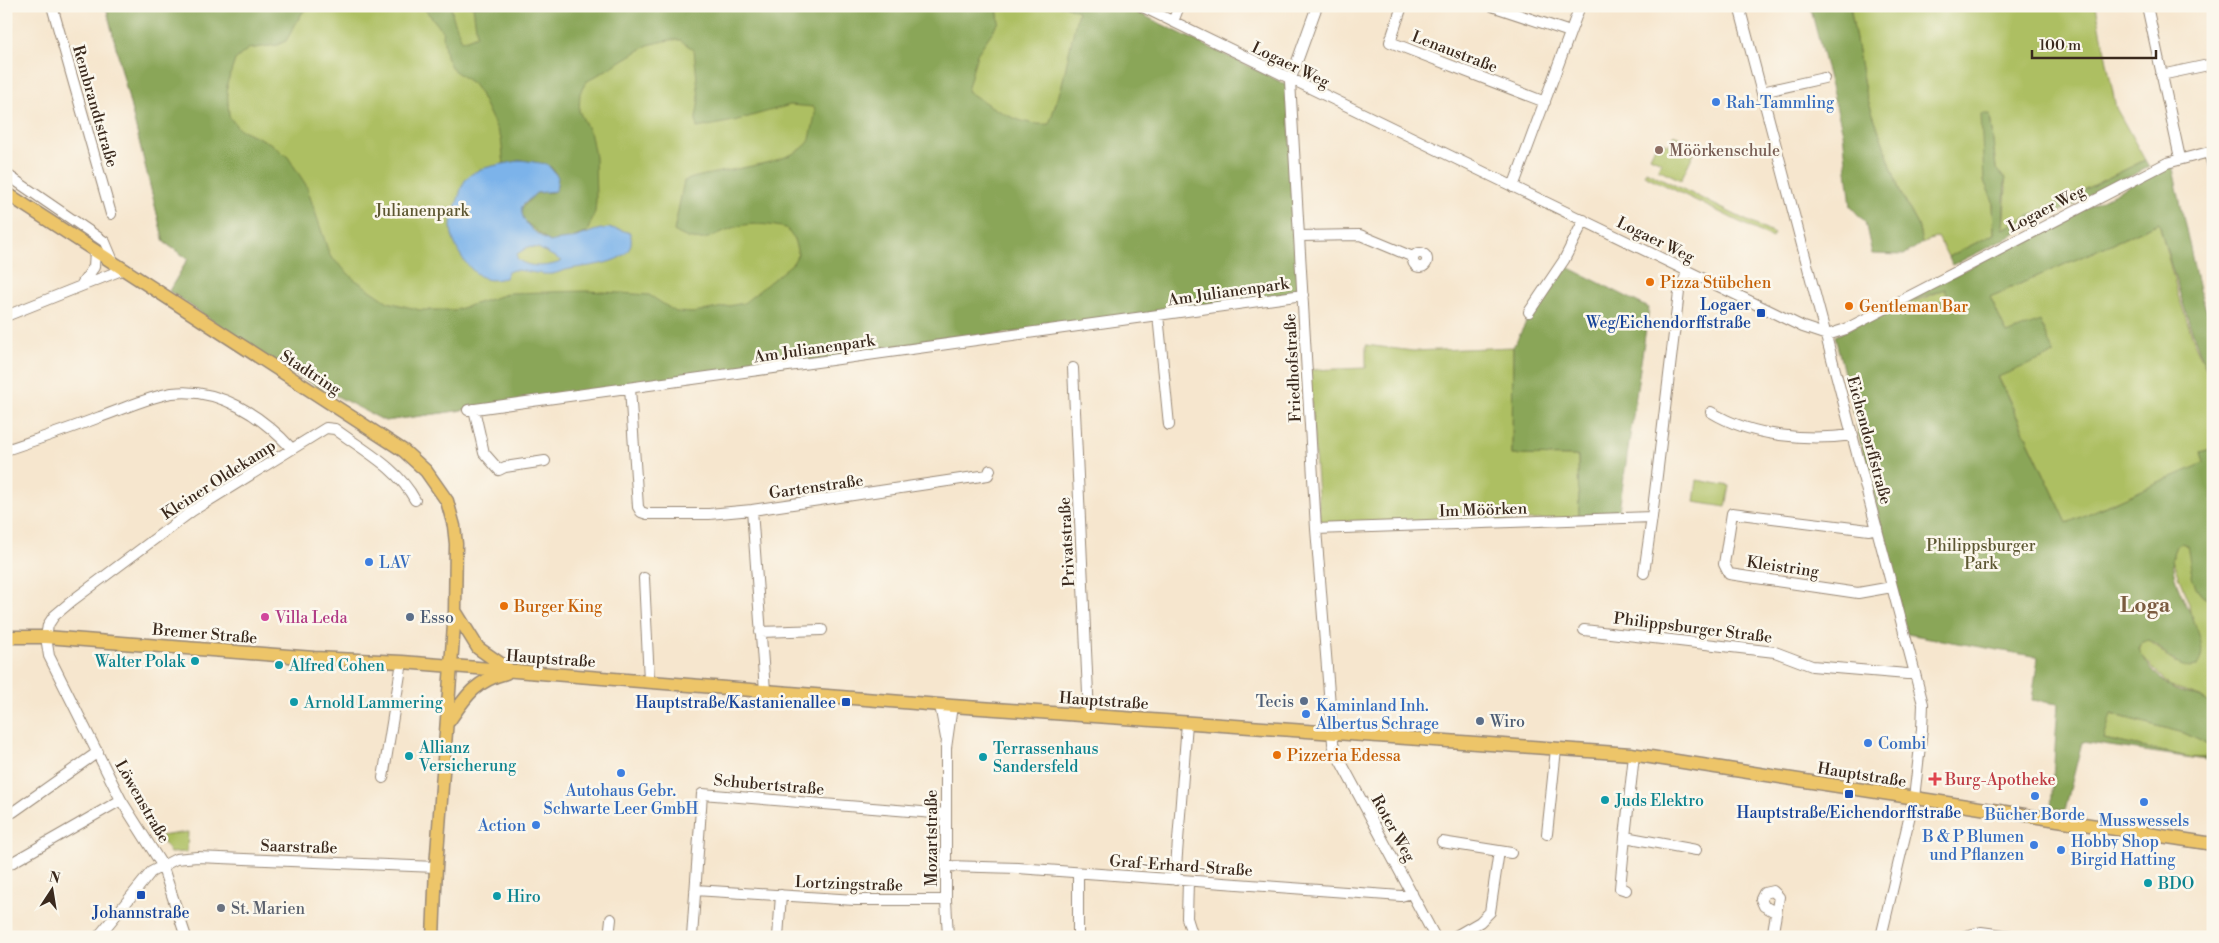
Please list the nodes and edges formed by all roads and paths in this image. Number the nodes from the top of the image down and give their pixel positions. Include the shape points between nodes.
1 (52, 6) edge
2 (1140, 6) edge
3 (1179, 6) edge
4 (1317, 6) edge
5 (1402, 6) edge
6 (1492, 6) edge
7 (1580, 6) edge
8 (1739, 6) edge
9 (2147, 6) edge
10 (1173, 22) junction
11 (1570, 32) junction
12 (2213, 64) edge
13 (2161, 75) junction
14 (1824, 78) dead end
15 (1290, 80) junction
16 (1762, 92) junction
17 (1546, 102) junction
18 (2211, 152) edge
19 (2180, 158) junction
20 (2213, 168) edge
21 (6, 174) edge
22 (1513, 187) junction
23 (6, 193) edge
24 (111, 214) dead end
25 (1584, 220) junction
26 (1299, 236) junction
27 (96, 250) junction
28 (1413, 257) dead end
29 (113, 262) junction
30 (124, 269) junction
31 (1688, 271) junction
32 (77, 288) junction
33 (1302, 295) junction
34 (1528, 312) dead end
35 (1158, 315) junction
36 (6, 316) edge
37 (1827, 335) junction
38 (1073, 368) dead end
39 (630, 388) junction
40 (1711, 412) dead end
41 (1169, 426) dead end
42 (1853, 435) junction
43 (292, 449) junction
44 (6, 450) edge
45 (545, 461) dead end
46 (990, 470) dead end
47 (415, 500) dead end
48 (752, 510) junction
49 (1652, 517) junction
50 (1877, 528) junction
51 (1316, 530) junction
52 (1644, 573) dead end
53 (644, 578) dead end
54 (1892, 587) junction
55 (455, 611) junction
56 (822, 630) dead end
57 (1584, 630) dead end
58 (760, 632) junction
59 (6, 637) edge
60 (46, 637) junction
61 (402, 662) junction
62 (451, 666) junction
63 (512, 672) junction
64 (1915, 673) junction
65 (649, 680) junction
66 (765, 691) junction
67 (946, 706) junction
68 (1089, 715) junction
69 (448, 723) junction
70 (1187, 723) junction
71 (1332, 732) junction
72 (1556, 749) junction
73 (98, 752) junction
74 (1634, 755) junction
75 (383, 778) dead end
76 (1914, 798) junction
77 (122, 800) junction
78 (13, 812) dead end
79 (946, 814) junction
80 (1614, 823) dead end
81 (1626, 824) junction
82 (1547, 834) dead end
83 (1625, 837) junction
84 (1442, 842) dead end
85 (2213, 844) edge
86 (1696, 850) dead end
87 (1499, 851) junction
88 (1511, 853) dead end
89 (162, 865) junction
90 (6, 866) edge
91 (946, 866) junction
92 (436, 867) junction
93 (1078, 873) junction
94 (1175, 880) junction
95 (1188, 881) junction
96 (695, 890) junction
97 (1626, 890) dead end
98 (1412, 892) junction
99 (781, 895) junction
100 (946, 900) junction
101 (1775, 912) dead end
102 (610, 919) dead end
103 (1881, 935) edge
104 (98, 937) edge
105 (186, 937) edge
106 (433, 937) edge
107 (609, 937) edge
108 (692, 937) edge
109 (778, 937) edge
110 (948, 937) edge
111 (1078, 937) edge
112 (1193, 937) edge
113 (1435, 937) edge
114 (1454, 937) edge
115 (1772, 937) edge
116 (1895, 937) edge
117 (1962, 937) edge
118 (2019, 937) edge

1 - 24 street, Rembrandtstraße
2 - 10 street, Logaer Weg
3 - 10 street
4 - 15 street, Friedhofstraße
5 - 17 street, Lenaustraße via 1390,42
6 - 11 street
7 - 11 street
8 - 16 street, Eichendorffstraße
9 - 13 street
10 - 15 street, Logaer Weg
11 - 17 street
12 - 13 street
13 - 19 street
14 - 16 street
15 - 22 street, Logaer Weg
15 - 26 street, Friedhofstraße
16 - 37 street, Eichendorffstraße
17 - 22 street
18 - 19 street, Logaer Weg
18 - 20 street
19 - 37 street, Logaer Weg via 1846,329
21 - 29 street via 105,242
22 - 25 street, Logaer Weg
23 - 27 main road, Stadtring
25 - 31 street, Logaer Weg
25 - 34 street via 1564,260
26 - 28 street via 1360,235
26 - 33 street, Friedhofstraße
27 - 29 main road, Stadtring
27 - 32 street via 91,274
29 - 30 main road, Stadtring
30 - 32 street
30 - 55 main road, Stadtring via 416,461 447,501 454,526
31 - 37 street, Logaer Weg via 1802,327
31 - 49 street via 1679,292
32 - 36 street
33 - 35 street, Am Julianenpark
33 - 51 street, Friedhofstraße
35 - 39 street, Am Julianenpark
35 - 41 street, Am Julianenpark
37 - 42 street, Eichendorffstraße
38 - 68 street, Privatstraße
39 - 45 street, Am Julianenpark via 471,410 481,446 499,470
39 - 48 street, Gartenstraße via 638,507 641,512 709,514
40 - 42 street via 1725,421 1799,438
42 - 50 street, Eichendorffstraße
43 - 44 street via 262,420 246,410 192,393 147,400
43 - 47 street, Kleiner Oldekamp via 326,428 335,429 389,468 406,484
43 - 60 street, Kleiner Oldekamp via 192,511 73,600 50,620
46 - 48 street, Gartenstraße via 988,475
48 - 58 street
49 - 51 street, Im Möörken
49 - 52 street
50 - 54 street, Eichendorffstraße
50 - 54 street, Kleistring via 1869,530 1732,513 1724,564 1729,574 1858,593
51 - 71 street, Friedhofstraße
53 - 65 street
54 - 64 street, Eichendorffstraße
55 - 62 main road, Stadtring
55 - 63 main road via 478,648
56 - 58 street
57 - 64 street, Philippsburger Straße via 1776,652 1812,666
58 - 66 street
59 - 60 main road, Bremer Straße
60 - 61 main road, Bremer Straße
60 - 73 street, Löwenstraße via 49,656
61 - 62 main road, Bremer Straße
61 - 75 street
62 - 63 main road, Hauptstraße
62 - 69 main road, Stadtring
63 - 65 main road, Hauptstraße
63 - 69 main road via 488,679 472,689
64 - 76 street, Eichendorffstraße via 1923,712
65 - 66 main road, Hauptstraße
66 - 67 main road, Hauptstraße
67 - 68 main road, Hauptstraße
67 - 79 street, Mozartstraße via 951,722 947,740
68 - 70 main road, Hauptstraße
69 - 92 main road, Stadtring
70 - 71 main road, Hauptstraße
70 - 94 street
71 - 72 main road, Hauptstraße
71 - 98 street, Roter Weg via 1335,751
72 - 74 main road, Hauptstraße
72 - 82 street
73 - 77 street, Löwenstraße
73 - 78 street, Löwenstraße
74 - 76 main road, Hauptstraße
74 - 81 street
76 - 85 main road, Hauptstraße
76 - 103 street, Eichendorffstraße
77 - 89 street, Löwenstraße
77 - 90 street
79 - 91 street, Mozartstraße
79 - 96 street, Schubertstraße via 702,794
80 - 81 street
81 - 83 street
83 - 86 street
83 - 97 street via 1620,888
84 - 87 street
87 - 88 street
87 - 114 street via 1490,912 1480,922
89 - 92 street, Saarstraße via 176,859 197,857
89 - 104 street via 150,872
89 - 105 street, Löwenstraße
91 - 93 street, Graf-Erhard-Straße
91 - 100 street, Mozartstraße
92 - 106 main road, Stadtring
93 - 94 street, Graf-Erhard-Straße
93 - 111 street
94 - 95 street, Graf-Erhard-Straße
95 - 98 street, Graf-Erhard-Straße via 1401,896
95 - 112 street via 1187,918
96 - 99 street, Lortzingstraße
96 - 108 street, Schubertstraße
98 - 113 street, Roter Weg
99 - 100 street, Lortzingstraße via 855,900
99 - 109 street, Lortzingstraße
100 - 110 street, Mozartstraße
101 - 115 street
102 - 107 street
103 - 116 street
117 - 118 street via 1981,932

